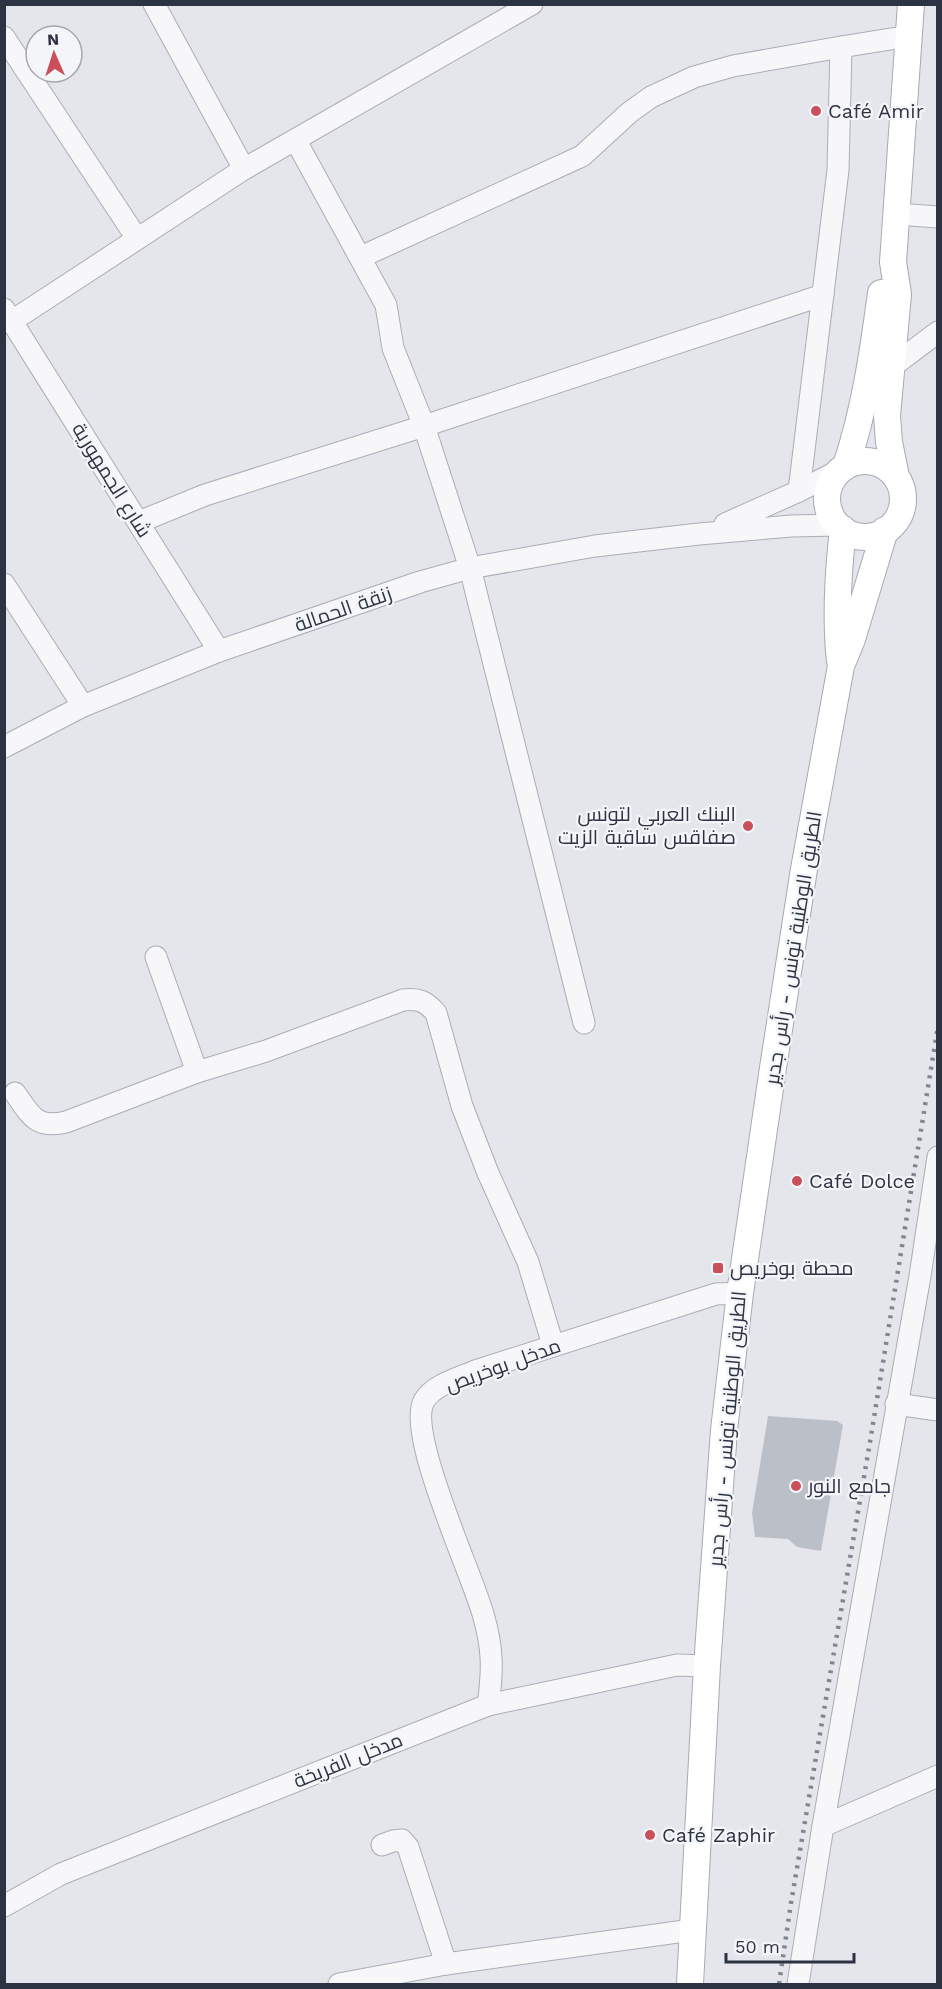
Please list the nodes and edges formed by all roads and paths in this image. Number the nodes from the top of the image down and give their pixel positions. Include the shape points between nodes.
1 (154, 4) edge
2 (532, 4) edge
3 (911, 4) edge
4 (909, 36) junction
5 (4, 37) edge
6 (841, 47) junction
7 (296, 141) junction
8 (244, 169) junction
9 (897, 214) junction
10 (938, 217) edge
11 (136, 237) junction
12 (361, 258) junction
13 (893, 262) junction
14 (823, 295) junction
15 (8, 315) edge
16 (938, 332) edge
17 (890, 368) junction
18 (424, 426) junction
19 (844, 467) junction
20 (896, 477) junction
21 (799, 491) junction
22 (139, 522) junction
23 (840, 527) junction
24 (885, 530) junction
25 (699, 534) junction
26 (470, 568) junction
27 (4, 584) edge
28 (219, 651) junction
29 (841, 666) junction
30 (83, 706) junction
31 (4, 747) edge
32 (156, 957) dead end
33 (584, 1023) dead end
34 (197, 1072) junction
35 (15, 1093) dead end
36 (938, 1157) edge
37 (728, 1294) junction
38 (553, 1345) junction
39 (896, 1404) junction
40 (938, 1410) edge
41 (707, 1666) junction
42 (488, 1705) junction
43 (936, 1782) edge
44 (822, 1826) junction
45 (382, 1845) dead end
46 (4, 1906) edge
47 (692, 1930) junction
48 (446, 1964) junction
49 (339, 1984) edge
50 (690, 1984) edge
51 (798, 1984) edge

1 - 8 street
2 - 7 street
3 - 4 main road
4 - 6 street
4 - 9 main road
5 - 11 street
6 - 12 street via 694,77 630,112 582,156
6 - 14 street via 838,170
7 - 8 street
7 - 12 street
8 - 11 street
9 - 10 street
9 - 13 main road
11 - 15 street
12 - 18 street via 386,304 393,348
13 - 17 main road via 898,294
13 - 19 main road via 881,292 856,438
14 - 18 street
14 - 21 street
15 - 22 street, شارع الجمهورية
16 - 17 street
17 - 20 main road via 887,416
18 - 22 street via 205,495
18 - 26 street
19 - 20 main road via 868,461 878,463
19 - 21 street
19 - 23 main road via 833,478 827,502 830,515
20 - 24 main road via 903,500 894,522
21 - 25 street
22 - 28 street, شارع الجمهورية
23 - 24 main road via 864,536
23 - 25 street via 791,526
23 - 29 main road, الطريق الوطنية تونس - رأس جدير via 837,635
24 - 29 main road, الطريق الوطنية تونس - رأس جدير
25 - 26 street, زنقة الحمالة via 595,546
26 - 28 street, زنقة الحمالة
26 - 33 street
27 - 30 street
28 - 30 street, زنقة الحمالة
29 - 37 main road, الطريق الوطنية تونس - رأس جدير
30 - 31 street, زنقة الحمالة
32 - 34 street
34 - 35 street via 53,1125 36,1121
34 - 38 street via 403,1000 415,998 429,1005 436,1013 462,1106 484,1164 528,1262
36 - 39 street
37 - 38 street, مدخل بوخريص
37 - 41 main road, الطريق الوطنية تونس - رأس جدير via 724,1430
38 - 42 street, مدخل بوخريص via 453,1380 431,1394 421,1411 434,1478 483,1614 493,1670
39 - 40 street
39 - 44 street
41 - 42 street, مدخل الفريخة via 677,1665
41 - 47 main road, الطريق الوطنية تونس - رأس جدير
42 - 46 street, مدخل الفريخة via 61,1875
43 - 44 street
44 - 51 street
45 - 48 street via 402,1840 408,1848
47 - 48 street
47 - 50 main road, الطريق الوطنية تونس - رأس جدير
48 - 49 street

